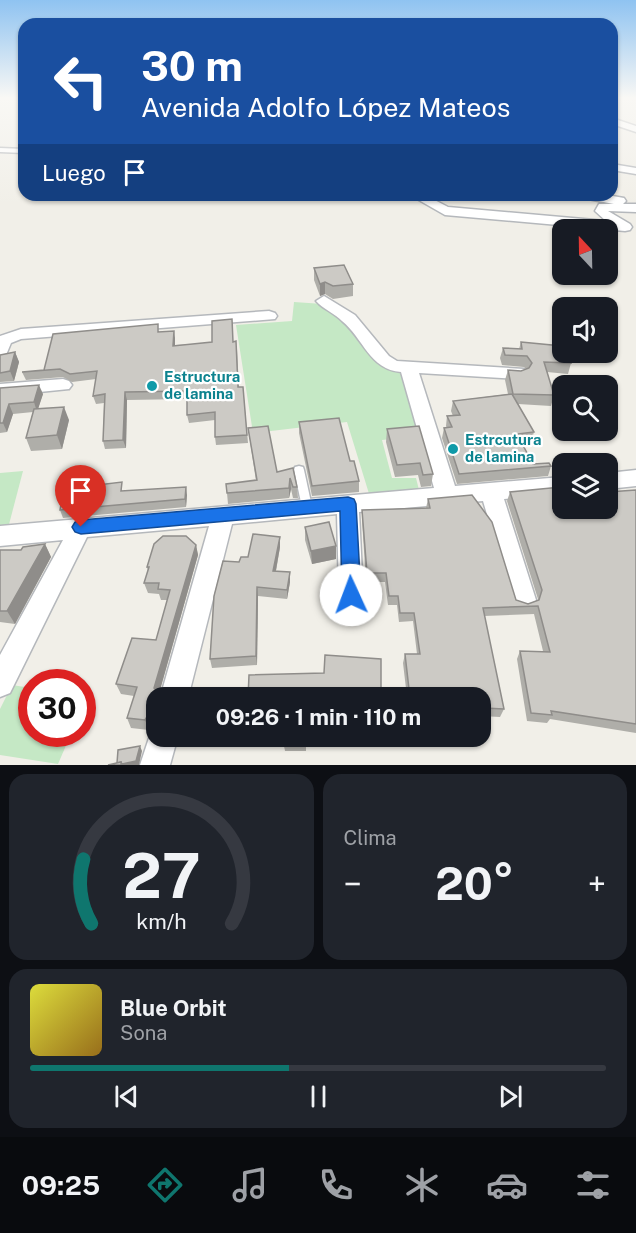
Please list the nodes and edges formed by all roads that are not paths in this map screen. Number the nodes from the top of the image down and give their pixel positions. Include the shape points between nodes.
1 (0, 150) edge
2 (18, 151) edge
3 (618, 168) edge
4 (636, 171) edge
5 (426, 201) edge
6 (614, 201) edge
7 (636, 206) edge
8 (631, 229) edge
9 (324, 301) dead end
10 (269, 316) dead end
11 (0, 351) edge
12 (408, 367) junction
13 (518, 373) edge
14 (63, 385) dead end
15 (0, 390) edge
16 (299, 470) dead end
17 (636, 478) edge
18 (618, 480) edge
19 (552, 486) edge
20 (491, 492) junction
21 (447, 496) junction
22 (348, 504) junction
23 (307, 507) junction
24 (223, 515) junction
25 (81, 527) junction
26 (0, 536) edge
27 (351, 595) dead end
28 (524, 600) edge
29 (0, 683) edge
30 (177, 687) edge
31 (160, 747) edge
32 (155, 765) edge

1 - 2 lane
3 - 4 street
5 - 8 street via 456,212
6 - 7 street
7 - 8 street via 608,206 601,211
9 - 12 street via 349,318 383,360 393,366
10 - 11 street via 21,334 3,341
12 - 13 street
12 - 21 street
14 - 15 street
16 - 23 lane
17 - 18 street
19 - 20 street
20 - 21 street
20 - 28 street
21 - 22 street
22 - 23 street
22 - 27 street
23 - 24 street
24 - 25 street
24 - 30 street
25 - 26 street
25 - 29 street
31 - 32 street

